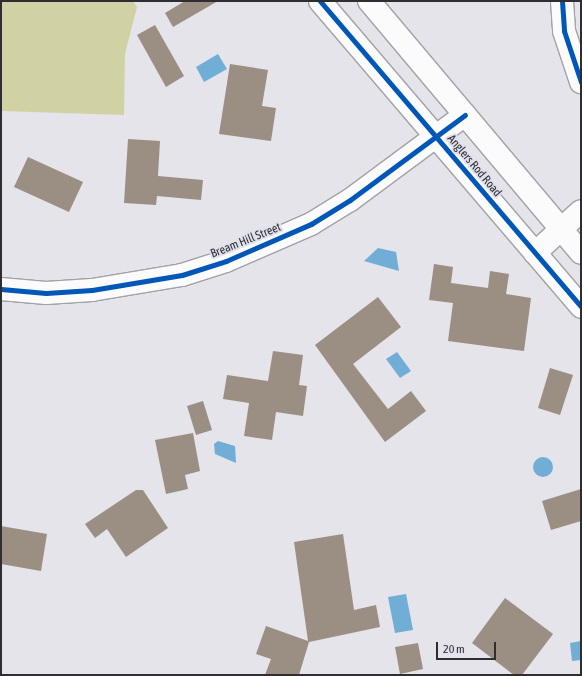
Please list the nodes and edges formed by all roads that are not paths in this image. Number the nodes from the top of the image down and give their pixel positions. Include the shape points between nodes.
1 (320, 1) edge
2 (369, 1) edge
3 (562, 1) edge
4 (581, 82) edge
5 (465, 115) junction
6 (437, 138) junction
7 (581, 211) edge
8 (561, 229) junction
9 (581, 252) edge
10 (535, 253) junction
11 (1, 289) edge
12 (581, 308) edge

1 - 6 street, Anglers Rod Road
2 - 5 street
3 - 4 street via 564,30
5 - 6 street, Bream Hill Street
5 - 8 street
6 - 10 street, Anglers Rod Road
6 - 11 street, Bream Hill Street via 311,224 226,261 182,275 92,290 46,293
7 - 8 street
8 - 9 street
8 - 10 street
10 - 12 street, Anglers Rod Road

